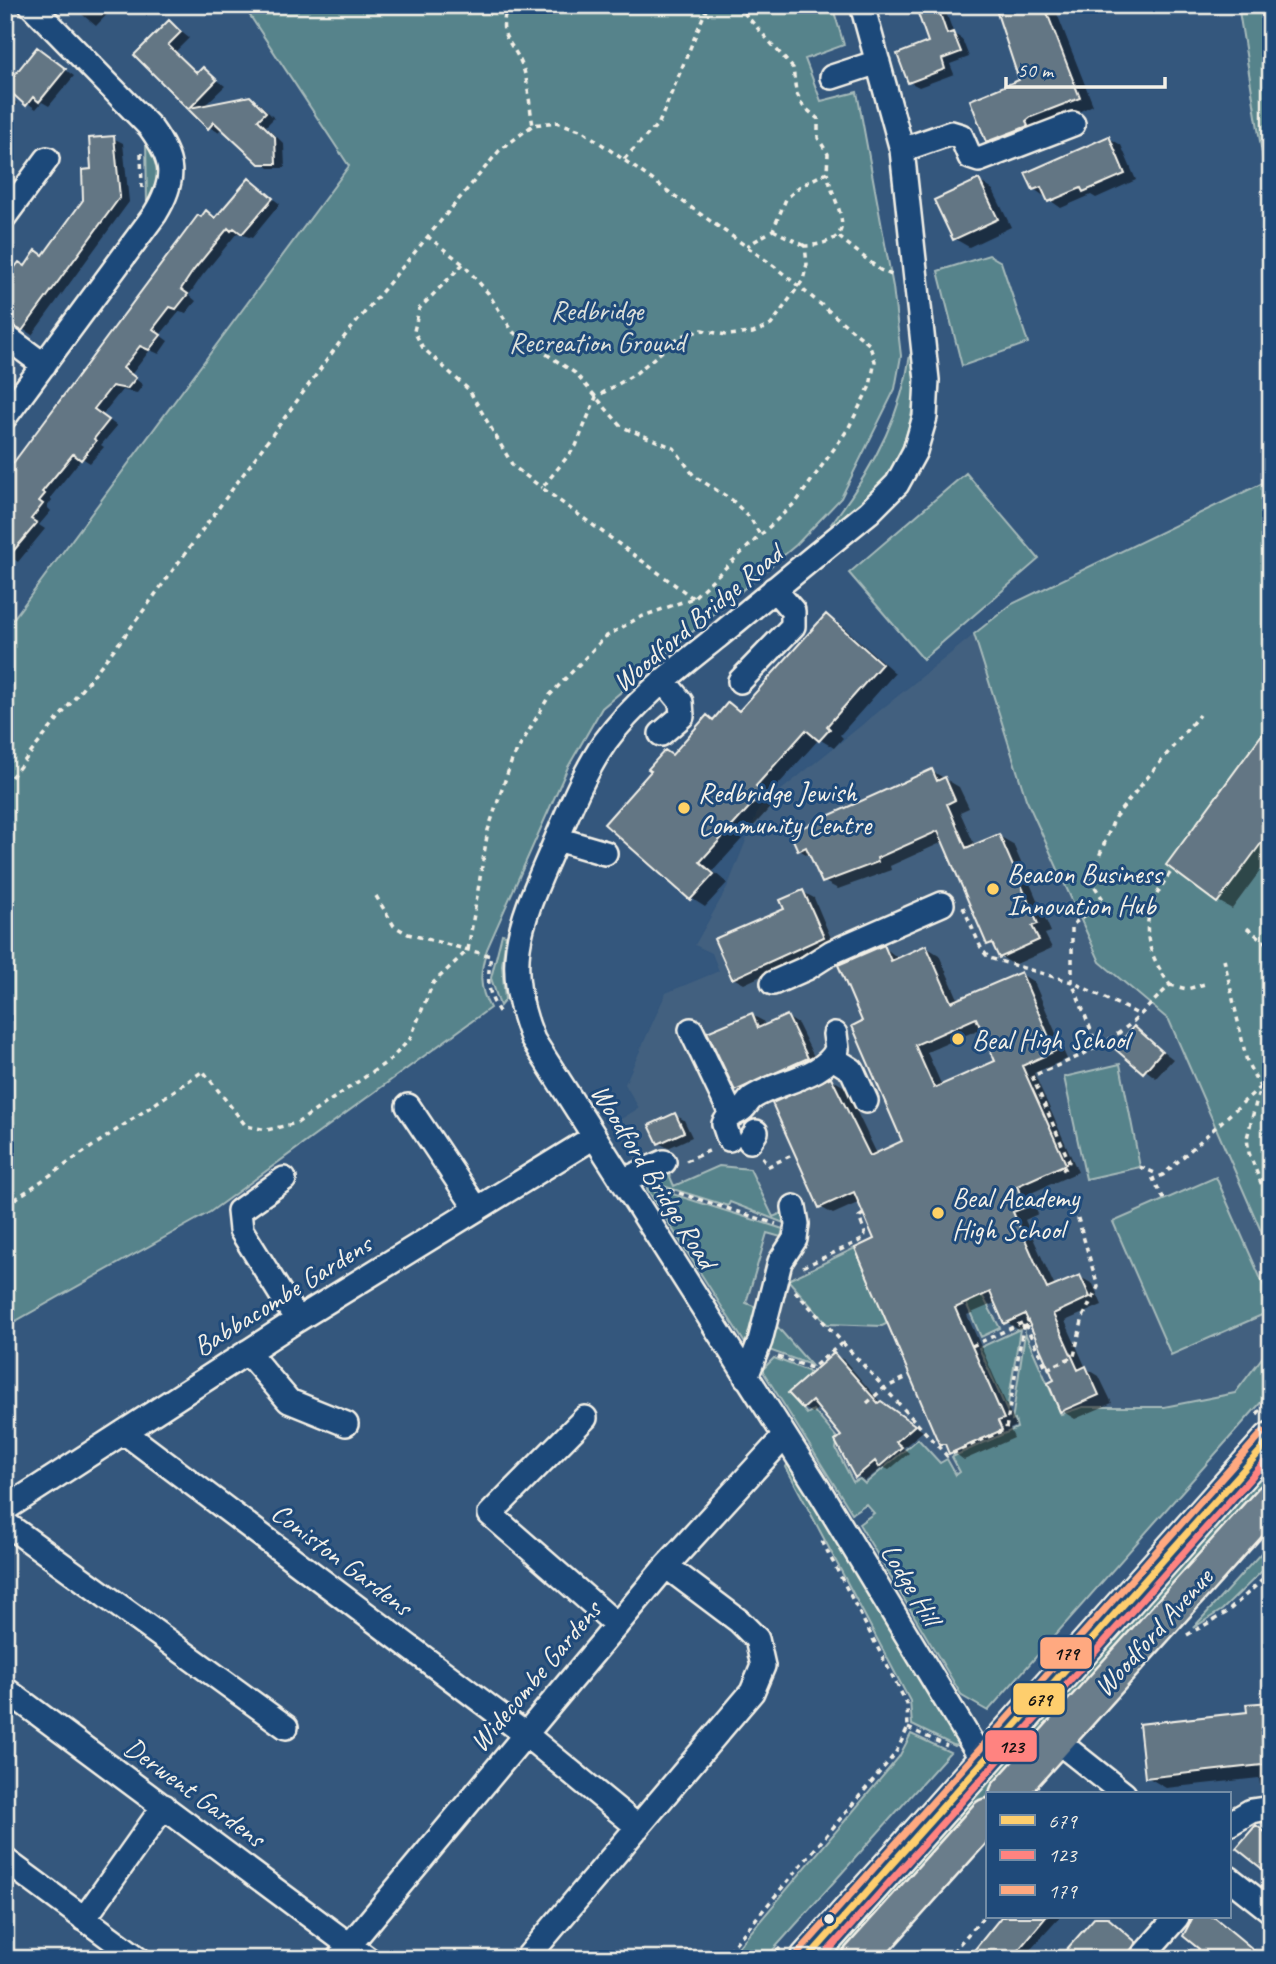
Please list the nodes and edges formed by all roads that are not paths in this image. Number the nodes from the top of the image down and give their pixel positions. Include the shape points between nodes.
1 (31, 5) edge
2 (862, 5) edge
3 (878, 62) junction
4 (832, 77) dead end
5 (1073, 124) dead end
6 (902, 150) junction
7 (47, 159) dead end
8 (5, 216) edge
9 (5, 336) edge
10 (44, 365) junction
11 (5, 417) edge
12 (774, 590) junction
13 (663, 680) junction
14 (740, 681) dead end
15 (661, 734) dead end
16 (557, 839) junction
17 (605, 853) dead end
18 (942, 904) road end
19 (773, 983) dead end
20 (691, 1030) dead end
21 (835, 1034) dead end
22 (833, 1058) junction
23 (866, 1101) dead end
24 (408, 1107) dead end
25 (735, 1112) junction
26 (594, 1137) junction
27 (742, 1143) road end
28 (657, 1169) road end
29 (284, 1179) dead end
30 (622, 1181) junction
31 (794, 1207) dead end
32 (476, 1208) junction
33 (297, 1320) junction
34 (247, 1352) junction
35 (750, 1369) junction
36 (585, 1418) dead end
37 (346, 1424) dead end
38 (124, 1432) junction
39 (785, 1437) junction
40 (1271, 1439) edge
41 (1271, 1500) edge
42 (5, 1509) edge
43 (5, 1523) edge
44 (666, 1566) junction
45 (617, 1625) junction
46 (5, 1689) edge
47 (286, 1727) dead end
48 (525, 1734) junction
49 (1056, 1740) junction
50 (971, 1757) junction
51 (1009, 1792) edge
52 (1121, 1792) edge
53 (164, 1806) junction
54 (1271, 1808) edge
55 (986, 1817) edge
56 (1230, 1823) edge
57 (638, 1827) junction
58 (5, 1860) edge
59 (1230, 1879) edge
60 (1271, 1911) edge
61 (1176, 1918) edge
62 (84, 1919) junction
63 (344, 1951) edge
64 (139, 1959) edge
65 (368, 1959) edge
66 (526, 1959) edge
67 (807, 1959) edge
68 (859, 1959) edge
69 (1140, 1959) edge

1 - 10 street via 149,127 165,148 171,170 167,194 155,214
2 - 3 street, Woodford Bridge Road
3 - 4 street
3 - 6 street, Woodford Bridge Road
5 - 6 street via 979,160 970,157 961,136 951,133
6 - 12 street, Woodford Bridge Road via 927,380 925,417 915,452 897,484 869,512
7 - 8 street
9 - 10 street
10 - 11 street
12 - 13 street, Woodford Bridge Road
12 - 14 street via 793,611 793,625
13 - 15 street via 681,702 682,716
13 - 16 street, Woodford Bridge Road via 605,743 581,783
16 - 17 street
16 - 26 street, Woodford Bridge Road via 520,928 515,965 520,1006 533,1040
18 - 19 street
20 - 25 street
21 - 22 street
22 - 23 street via 852,1070
22 - 25 street via 751,1099
24 - 32 street
25 - 27 street via 724,1124
26 - 30 street, Woodford Bridge Road
26 - 32 street, Babbacombe Gardens
28 - 30 street
29 - 33 street via 239,1211 240,1230
30 - 35 street, Woodford Bridge Road
31 - 35 street via 797,1230 780,1262
32 - 33 street, Babbacombe Gardens
33 - 34 street, Babbacombe Gardens
34 - 37 street via 289,1401
34 - 38 street, Babbacombe Gardens
35 - 39 street, Woodford Bridge Road
36 - 45 street via 490,1514
38 - 42 street, Babbacombe Gardens
38 - 48 street, Coniston Gardens
39 - 44 street, Widecombe Gardens
39 - 50 street, Lodge Hill
40 - 50 highway, Woodford Avenue
41 - 49 highway, Woodford Avenue
43 - 47 street
44 - 45 street, Widecombe Gardens
44 - 57 street via 757,1639 763,1666 752,1692
45 - 48 street, Widecombe Gardens
46 - 53 street, Derwent Gardens
48 - 57 street, Coniston Gardens
48 - 63 street, Widecombe Gardens
49 - 51 highway, Woodford Avenue
49 - 52 street
50 - 67 highway, Woodford Avenue
53 - 62 street
53 - 63 street, Derwent Gardens
54 - 56 street via 1251,1811
55 - 68 highway
57 - 66 street
58 - 62 street
59 - 60 street
61 - 69 street
62 - 64 street
63 - 65 street, Derwent Gardens

